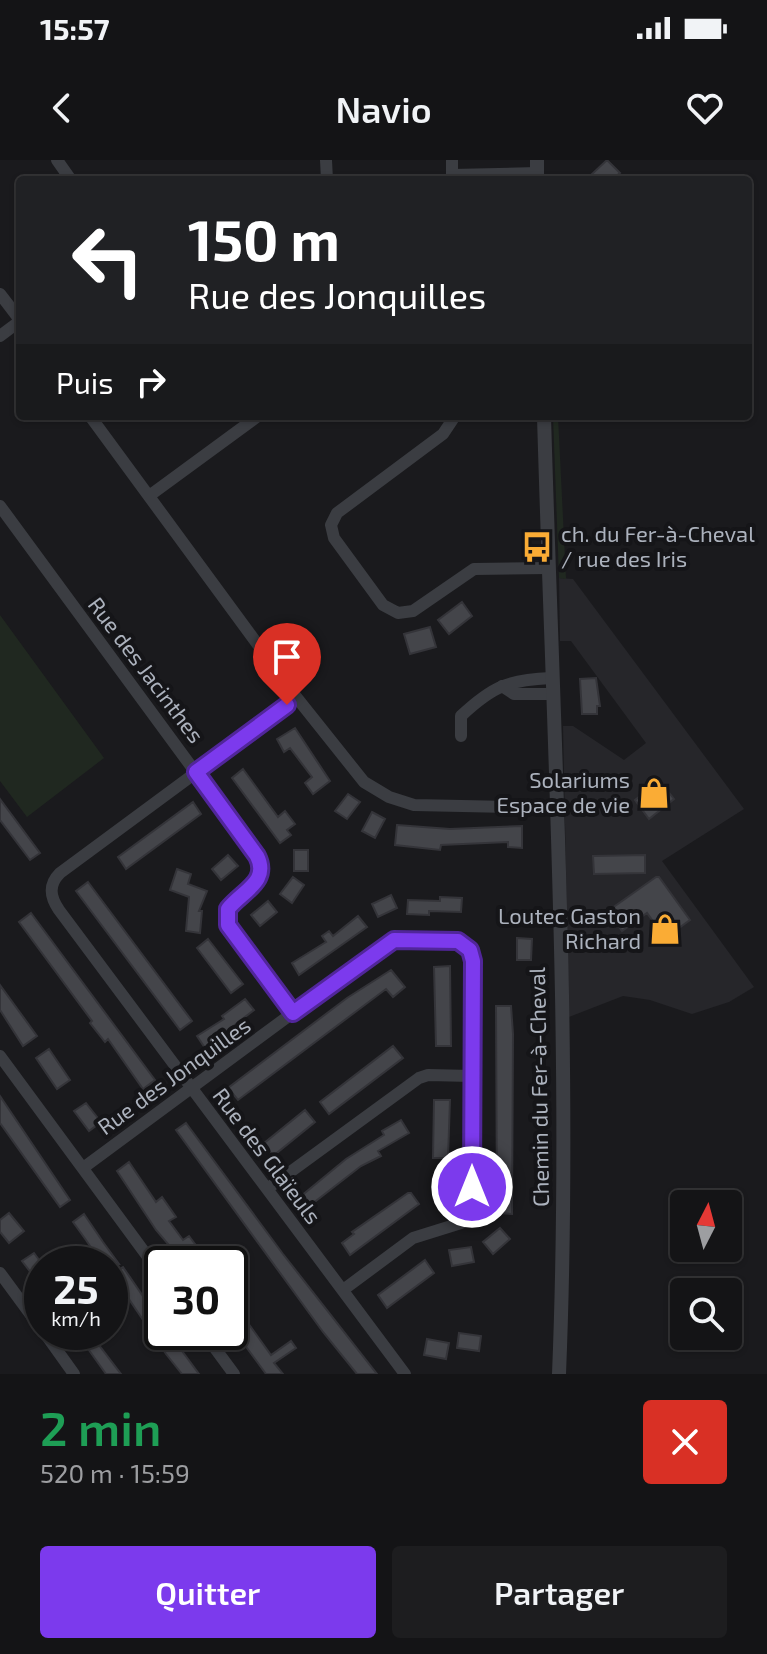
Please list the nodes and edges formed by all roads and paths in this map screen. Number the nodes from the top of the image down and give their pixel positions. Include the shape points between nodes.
1 (537, 171) edge
2 (466, 176) edge
3 (0, 294) edge
4 (16, 316) edge
5 (93, 420) edge
6 (247, 420) edge
7 (452, 420) edge
8 (544, 420) edge
9 (149, 496) junction
10 (0, 506) edge
11 (548, 568) junction
12 (551, 678) junction
13 (502, 686) junction
14 (551, 694) junction
15 (297, 698) junction
16 (461, 736) dead end
17 (196, 772) junction
18 (555, 808) junction
19 (293, 1013) junction
20 (0, 1056) edge
21 (472, 1076) junction
22 (191, 1088) junction
23 (83, 1168) junction
24 (267, 1189) junction
25 (144, 1251) edge
26 (0, 1273) edge
27 (343, 1290) junction
28 (24, 1305) edge
29 (57, 1350) edge
30 (216, 1350) edge
31 (74, 1374) edge
32 (234, 1374) edge
33 (405, 1374) edge
34 (559, 1374) edge

1 - 2 street
3 - 4 street
5 - 9 street
6 - 9 street
7 - 11 street via 443,434 337,513 331,525 334,538 383,605 398,613 413,611 474,569
8 - 11 street, Chemin du Fer-à-Cheval
9 - 15 street
10 - 17 street, Rue des Jacinthes
11 - 12 street, Chemin du Fer-à-Cheval
12 - 13 street via 520,679
12 - 14 street, Chemin du Fer-à-Cheval
13 - 14 street via 514,694
13 - 16 street via 461,716
14 - 18 street, Chemin du Fer-à-Cheval
15 - 17 street
15 - 18 street via 355,774 389,797 424,806
17 - 19 street, Rue des Jacinthes via 261,866 259,880 228,909 228,925
17 - 22 street, Rue des Glaïeuls via 53,881 54,902
18 - 34 street, Chemin du Fer-à-Cheval via 563,1209
19 - 21 street, Rue des Jonquilles via 394,940 462,943 473,961
19 - 22 street, Rue des Jonquilles
20 - 23 street
21 - 24 street via 419,1078
21 - 27 street, Rue des Jonquilles via 470,1213 461,1223 413,1238
22 - 23 street, Rue des Jonquilles
22 - 24 street, Rue des Glaïeuls
23 - 25 street
24 - 27 street, Rue des Glaïeuls
26 - 28 street
27 - 33 street, Rue des Glaïeuls
29 - 31 street
30 - 32 street

